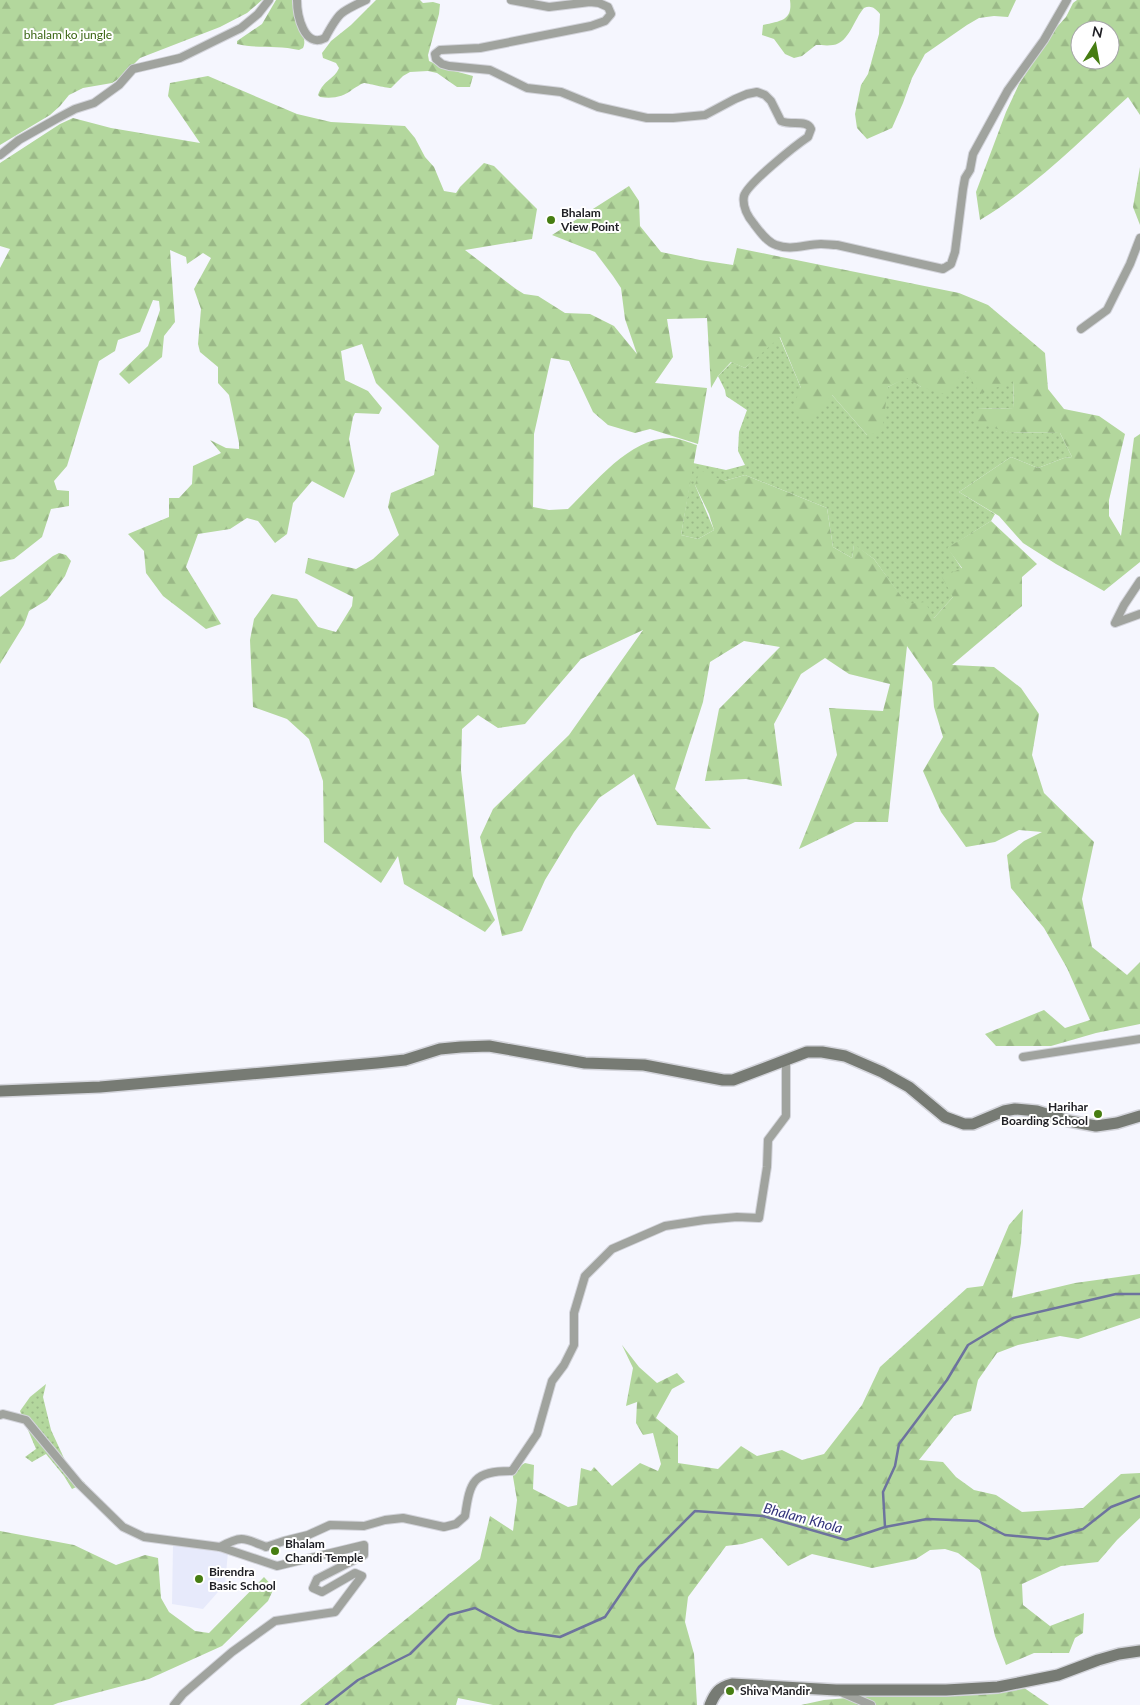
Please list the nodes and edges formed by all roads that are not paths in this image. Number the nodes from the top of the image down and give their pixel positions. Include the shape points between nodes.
1 (268, 0) edge
2 (297, 0) edge
3 (366, 0) edge
4 (511, 0) edge
5 (1067, 0) edge
6 (0, 155) edge
7 (1140, 238) edge
8 (1080, 329) dead end
9 (1140, 581) edge
10 (1140, 614) edge
11 (1140, 1039) edge
12 (1023, 1057) dead end
13 (786, 1060) junction
14 (0, 1092) edge
15 (1140, 1116) edge
16 (0, 1415) edge
17 (220, 1547) junction
18 (1140, 1651) edge
19 (836, 1690) junction
20 (174, 1705) edge
21 (710, 1705) edge
22 (871, 1705) edge

1 - 6 street via 258,14 241,28 180,58 133,69 119,85 94,103 58,118
2 - 3 street via 304,30 310,39 316,41 326,38 344,10
4 - 5 street via 549,7 599,3 608,7 611,14 605,21 591,26 480,48 440,50 435,54 436,58 449,66 490,70 527,88 561,92 598,107 647,118 705,115 747,94 760,92 771,101 781,121 807,124 811,129 808,137 770,168 744,196 751,221 766,238 782,247 836,245 943,269 951,264 955,252 965,178 973,154 1008,90 1044,40
7 - 8 street via 1108,310
9 - 10 street via 1114,623
11 - 12 street
13 - 14 main road via 741,1078 723,1080 644,1065 585,1063 488,1046 461,1046 386,1062 100,1087
13 - 15 main road via 812,1052 845,1056 909,1087 945,1117 964,1124 973,1124 1015,1109 1037,1110 1096,1126
13 - 17 street via 786,1116 768,1140 759,1218 665,1226 612,1249 585,1276 574,1313 574,1345 552,1382 537,1434 512,1471 493,1471 479,1476 469,1490 465,1516 456,1524 444,1527 403,1518 364,1526 330,1525 266,1547 244,1538
16 - 17 street via 26,1420 79,1484 123,1527 144,1537
17 - 20 street via 277,1566 364,1545 364,1555 317,1579 313,1588 322,1592 355,1573 362,1576 335,1612 275,1621 232,1652
18 - 19 main road via 1098,1660 1058,1675 998,1687
19 - 21 main road via 732,1684 723,1686
19 - 22 street

